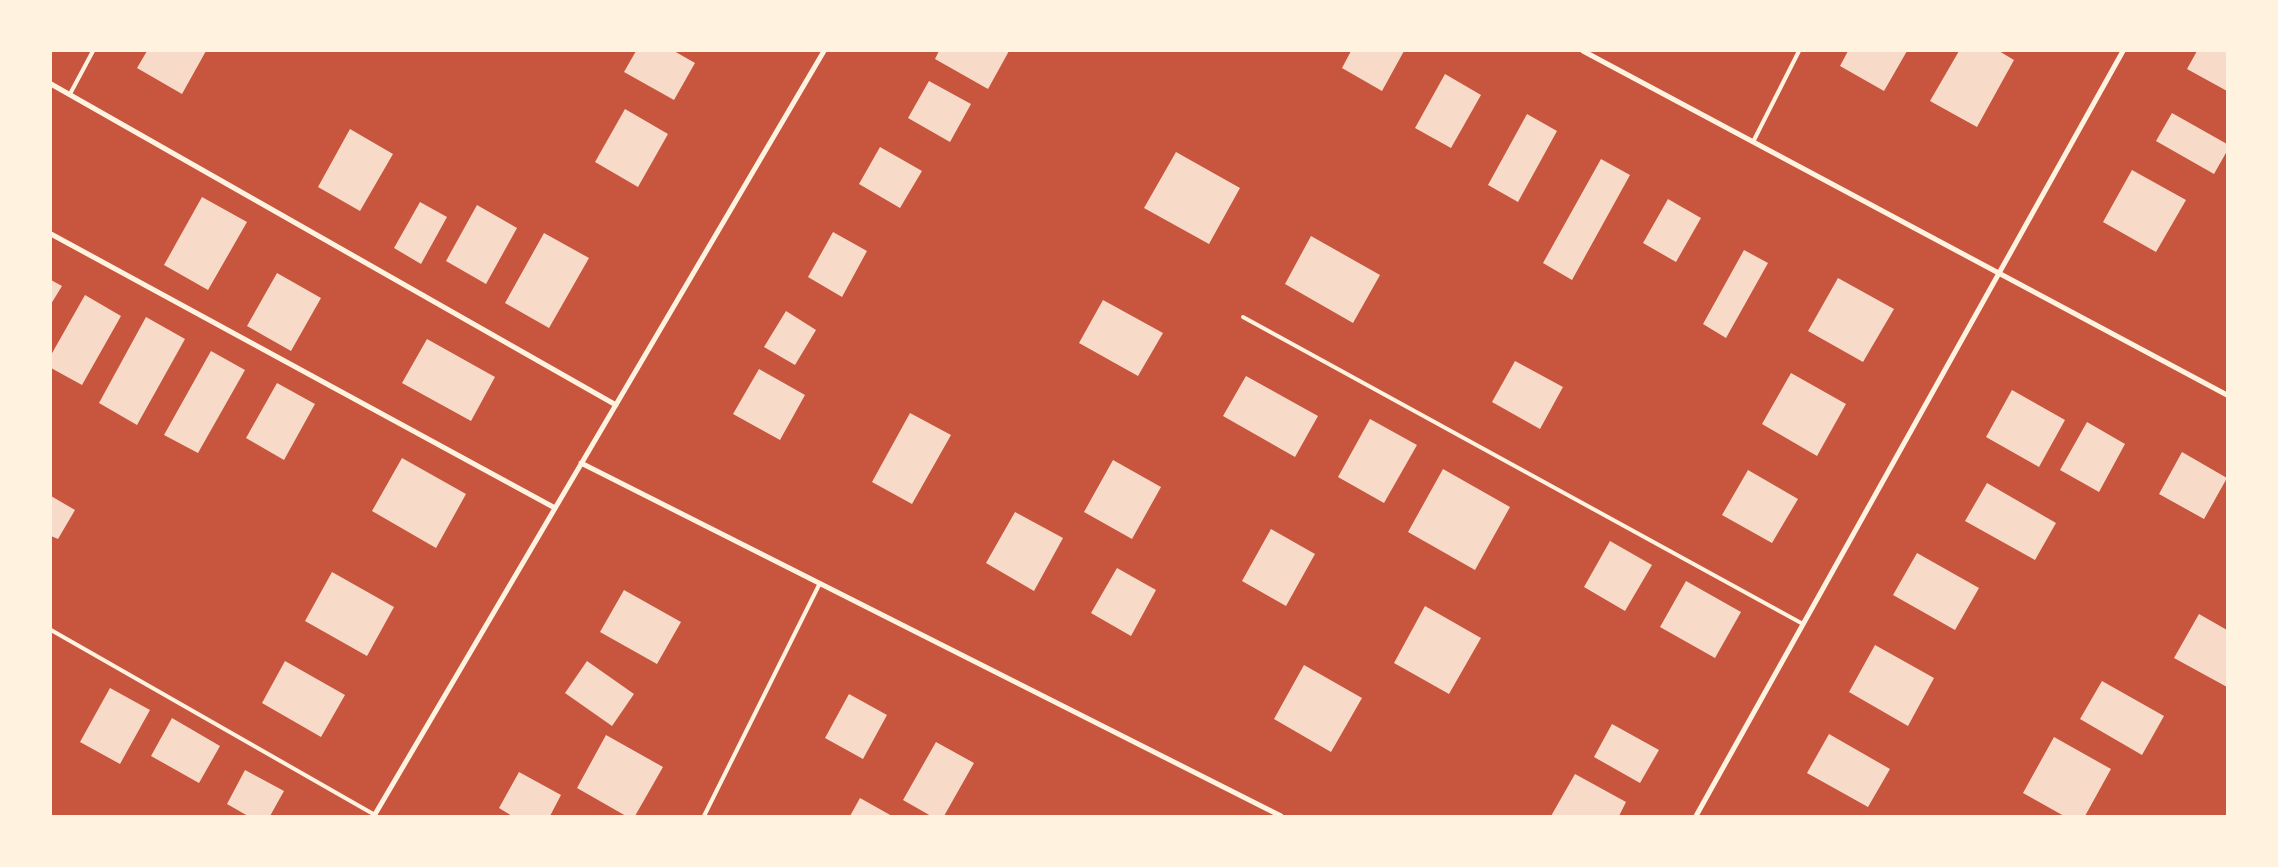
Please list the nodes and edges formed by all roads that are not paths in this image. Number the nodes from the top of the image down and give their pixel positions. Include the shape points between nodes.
1 (93, 51) edge
2 (824, 51) edge
3 (1583, 51) edge
4 (1799, 51) edge
5 (2123, 51) edge
6 (51, 84) edge
7 (70, 94) junction
8 (1753, 142) junction
9 (51, 234) edge
10 (1999, 273) junction
11 (1243, 317) dead end
12 (2227, 394) edge
13 (616, 405) junction
14 (581, 463) junction
15 (555, 508) junction
16 (820, 584) junction
17 (1803, 624) junction
18 (51, 630) edge
19 (374, 816) edge
20 (704, 816) edge
21 (1281, 816) edge
22 (1696, 816) edge

1 - 7 lane
2 - 13 street
3 - 8 street
4 - 8 lane
5 - 10 street
6 - 7 street
7 - 13 street
8 - 10 street
9 - 15 street
10 - 12 street
10 - 17 street
11 - 17 lane
13 - 14 street
14 - 15 street
14 - 16 street
15 - 19 street
16 - 20 lane
16 - 21 street
17 - 22 street
18 - 19 lane

